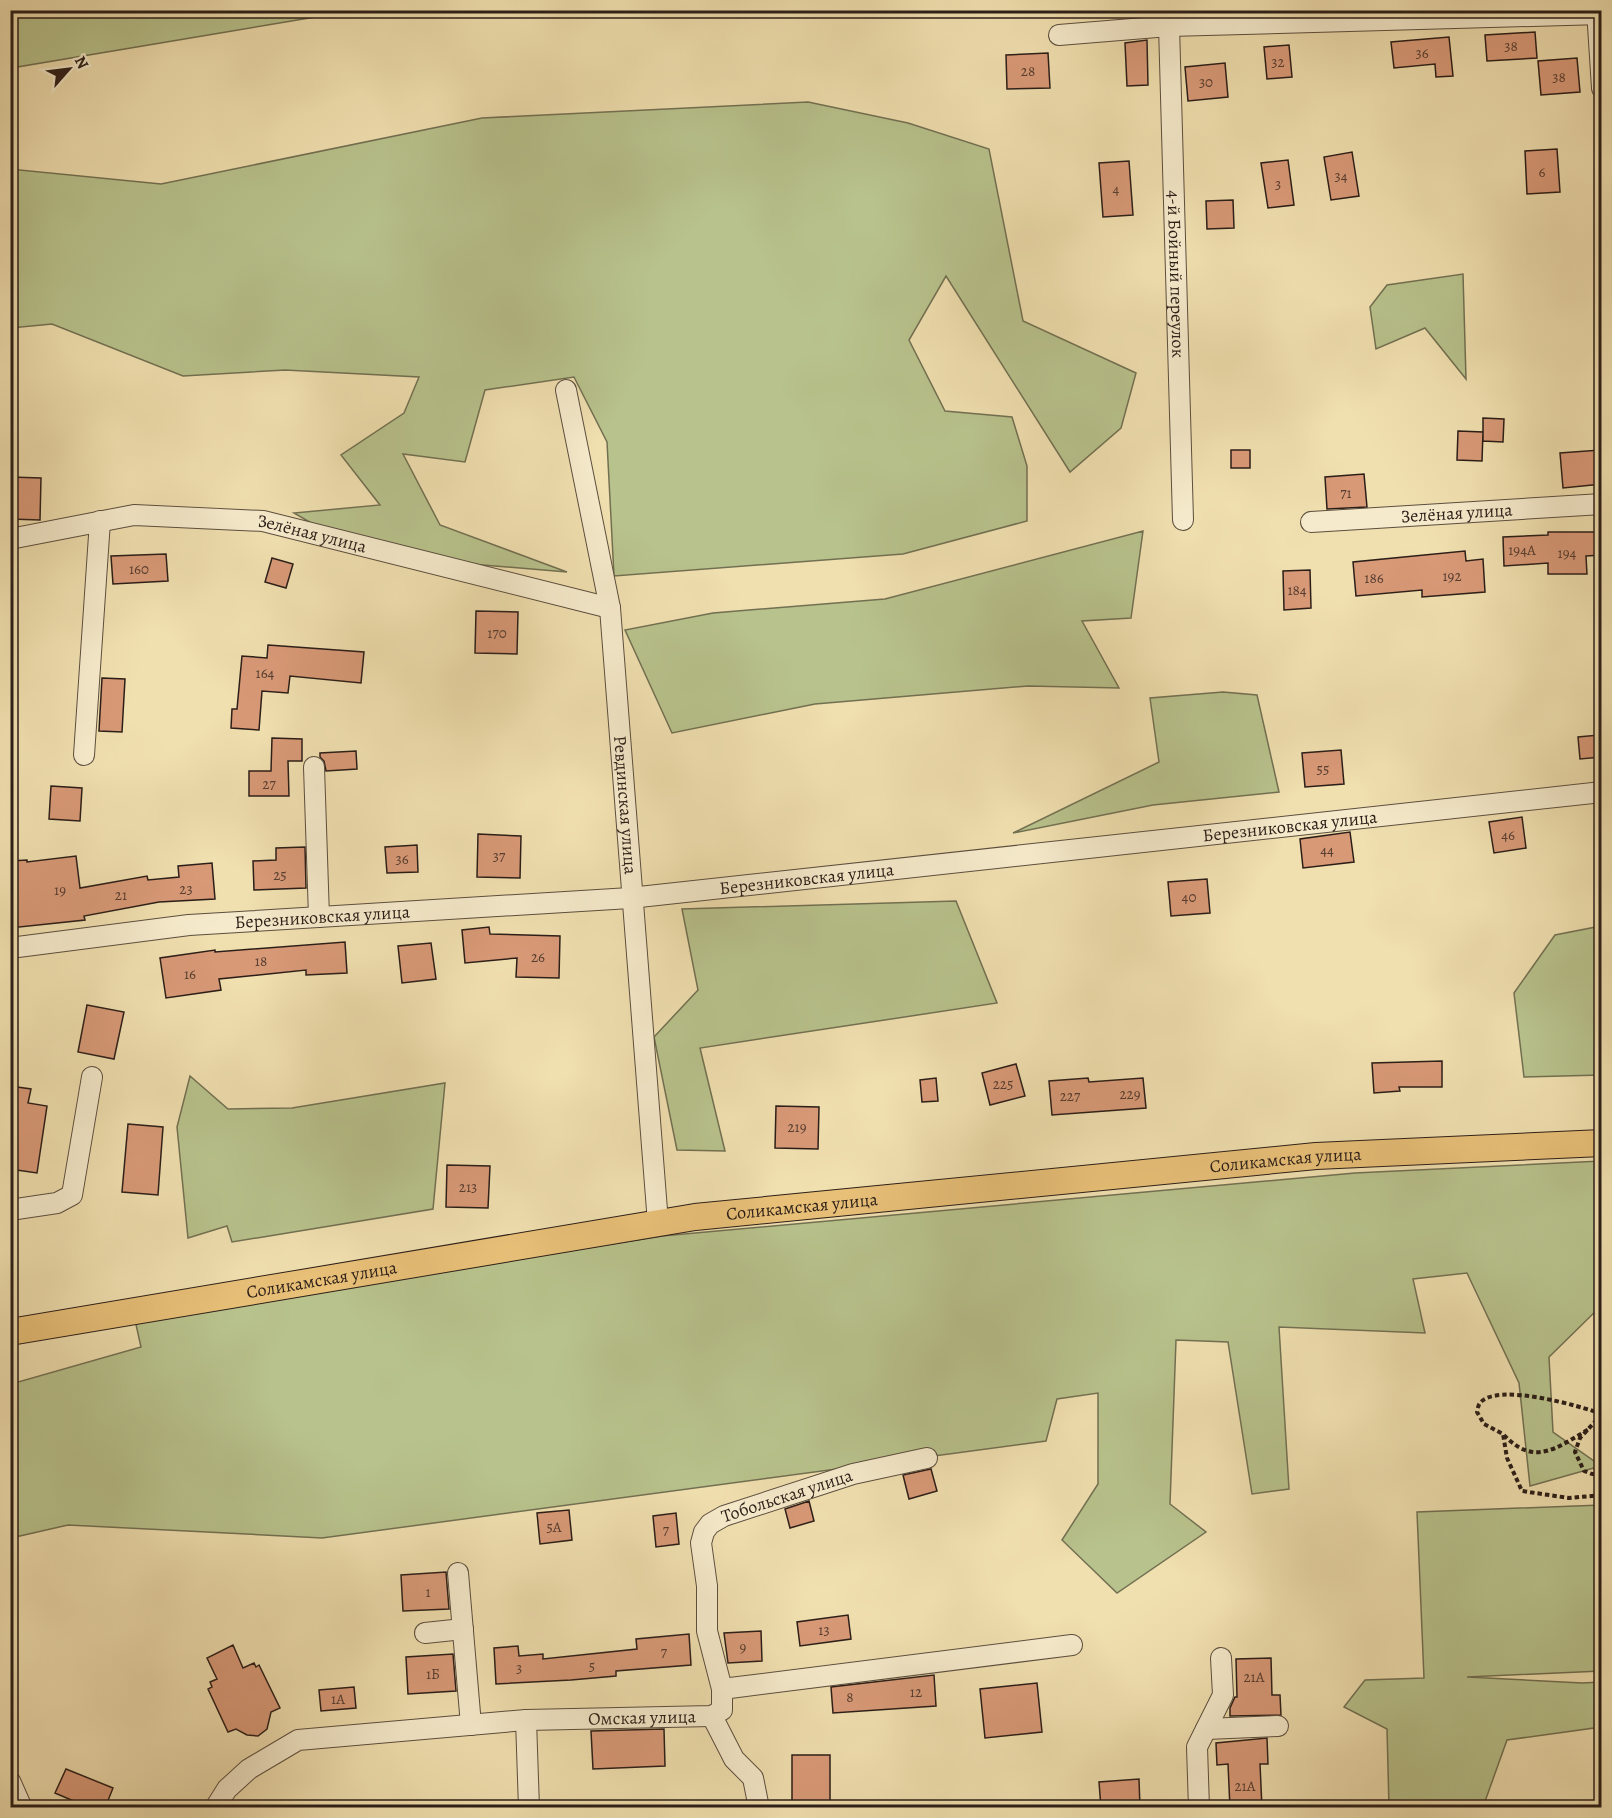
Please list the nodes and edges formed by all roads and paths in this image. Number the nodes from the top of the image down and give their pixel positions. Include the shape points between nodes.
1 (1598, 13) edge
2 (1169, 26) junction
3 (1059, 35) dead end
4 (1602, 88) edge
5 (566, 390) dead end
6 (1602, 504) edge
7 (1183, 520) dead end
8 (100, 521) junction
9 (1311, 522) dead end
10 (10, 539) edge
11 (610, 608) junction
12 (84, 755) dead end
13 (314, 767) dead end
14 (1602, 792) edge
15 (630, 898) junction
16 (319, 917) junction
17 (10, 948) edge
18 (92, 1077) dead end
19 (1602, 1143) edge
20 (10, 1210) edge
21 (658, 1223) junction
22 (10, 1332) edge
23 (1602, 1414) edge
24 (1588, 1429) junction
25 (1503, 1434) junction
26 (927, 1458) dead end
27 (1602, 1474) edge
28 (1602, 1495) edge
29 (458, 1573) dead end
30 (463, 1629) junction
31 (425, 1633) dead end
32 (1072, 1645) dead end
33 (1221, 1658) dead end
34 (722, 1689) junction
35 (712, 1716) junction
36 (526, 1720) junction
37 (471, 1725) junction
38 (1278, 1726) dead end
39 (1206, 1729) junction
40 (10, 1780) edge
41 (22, 1808) edge
42 (215, 1808) edge
43 (529, 1808) edge
44 (759, 1808) edge
45 (1199, 1808) edge

1 - 2 street
1 - 4 street
2 - 3 street
2 - 7 street, 4-й Бойный переулок
5 - 11 street, Ревдинская улица
6 - 9 street, Зелёная улица
8 - 10 street, Зелёная улица
8 - 11 street, Зелёная улица via 134,514 263,521
8 - 12 street
11 - 15 street, Ревдинская улица
13 - 16 street
14 - 15 street, Березниковская улица
15 - 16 street, Березниковская улица
15 - 21 street, Ревдинская улица
16 - 17 street, Березниковская улица via 189,925
18 - 20 street via 72,1195 57,1203
19 - 21 main road, Соликамская улица via 1316,1156
21 - 22 main road, Соликамская улица
23 - 24 path
23 - 25 path via 1574,1403 1545,1399 1490,1397 1480,1402 1477,1412 1484,1424
24 - 25 path via 1549,1452 1515,1447
24 - 27 path via 1575,1452 1584,1471
25 - 28 path via 1507,1458 1522,1491 1569,1498
26 - 34 street, Тобольская улица via 853,1474 710,1524 701,1543 707,1586 707,1631
29 - 30 street
30 - 31 street
30 - 37 street
32 - 34 street
33 - 39 street via 1222,1695
34 - 35 street, Омская улица via 722,1710
35 - 36 street, Омская улица
35 - 44 street via 734,1759 753,1778
36 - 37 street, Омская улица
36 - 43 street
37 - 42 street, Омская улица via 298,1740 249,1769
38 - 39 street
39 - 45 street via 1197,1748
40 - 41 street

